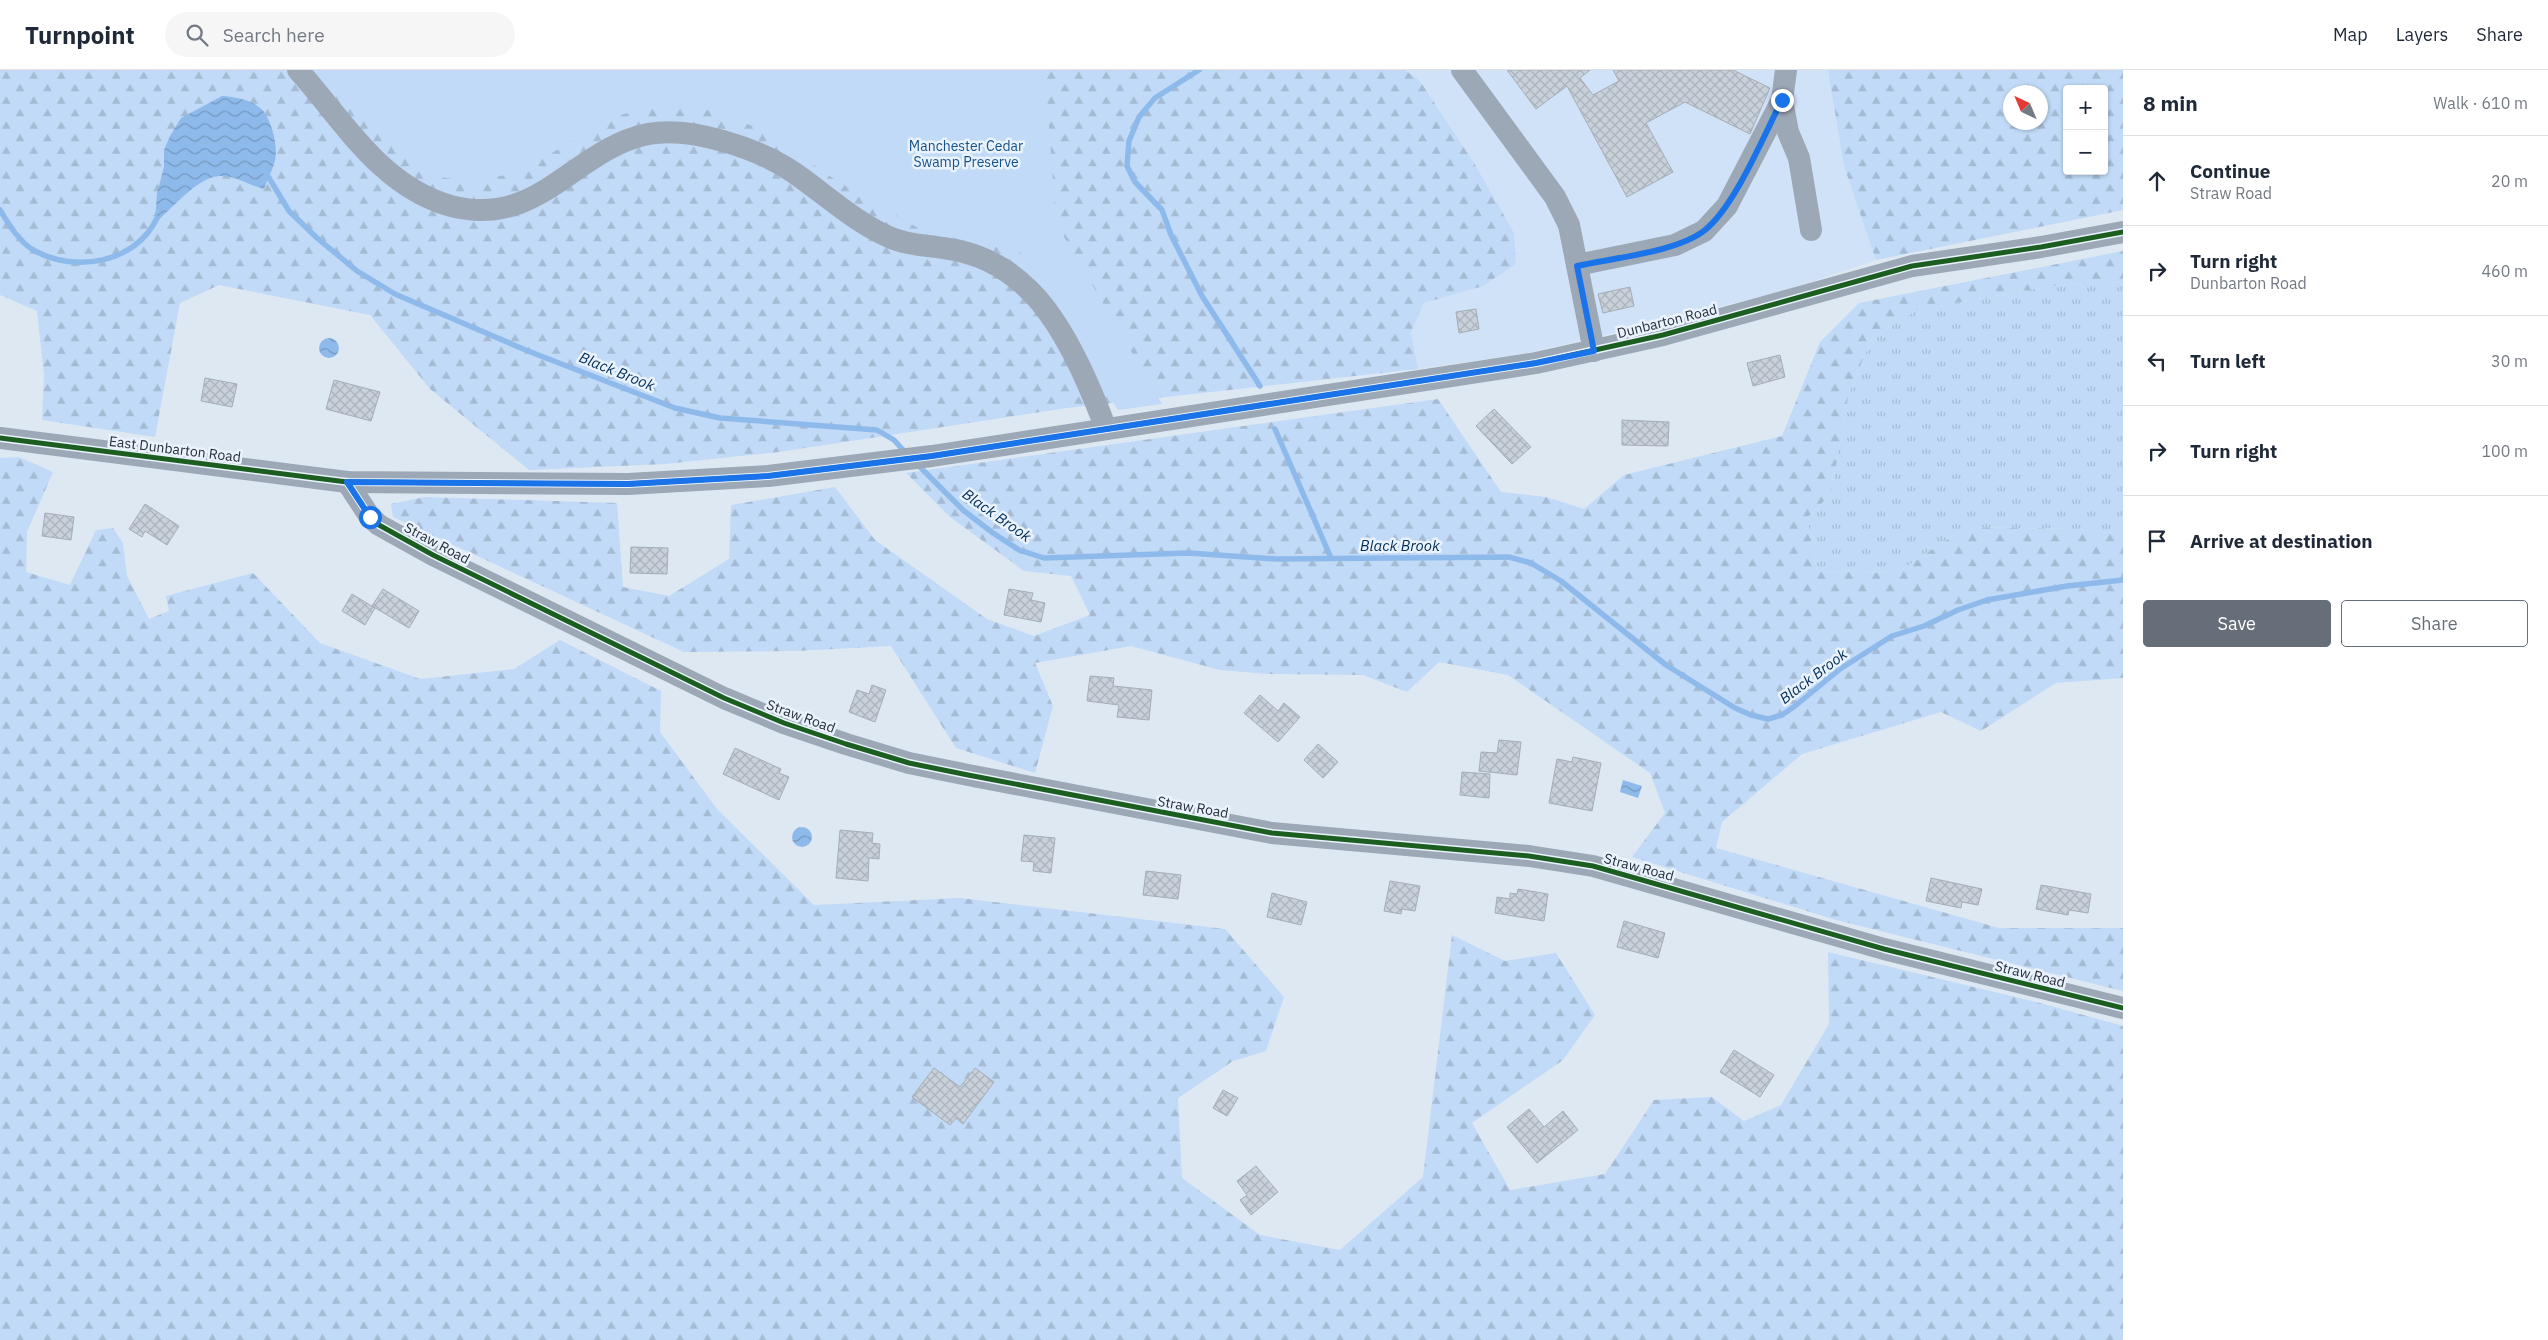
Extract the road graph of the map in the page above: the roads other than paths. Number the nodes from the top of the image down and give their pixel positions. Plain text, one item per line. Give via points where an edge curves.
1 (298, 70) edge
2 (1462, 70) edge
3 (1786, 70) edge
4 (1782, 100) junction
5 (1811, 230) dead end
6 (2123, 232) edge
7 (1577, 266) junction
8 (1594, 351) junction
9 (1106, 429) junction
10 (0, 438) edge
11 (347, 482) junction
12 (2123, 1008) edge

1 - 9 street via 356,140 392,174 430,198 470,210 509,207 528,201 624,140 651,134 676,132 704,136 766,158 891,238 966,252 1010,273 1030,290 1062,337 1089,383
2 - 7 street via 1555,197 1569,225
3 - 4 street
4 - 5 street via 1788,132 1798,158
4 - 7 street via 1727,206 1704,231 1675,245
6 - 8 street, Dunbarton Road via 1912,266
7 - 8 street
8 - 9 street, Dunbarton Road via 1536,363
9 - 11 street, Dunbarton Road via 932,456 699,482
10 - 11 street, East Dunbarton Road
11 - 12 street, Straw Road via 379,525 433,555 724,698 784,723 910,763 1264,832 1529,856 1593,866 1884,949

